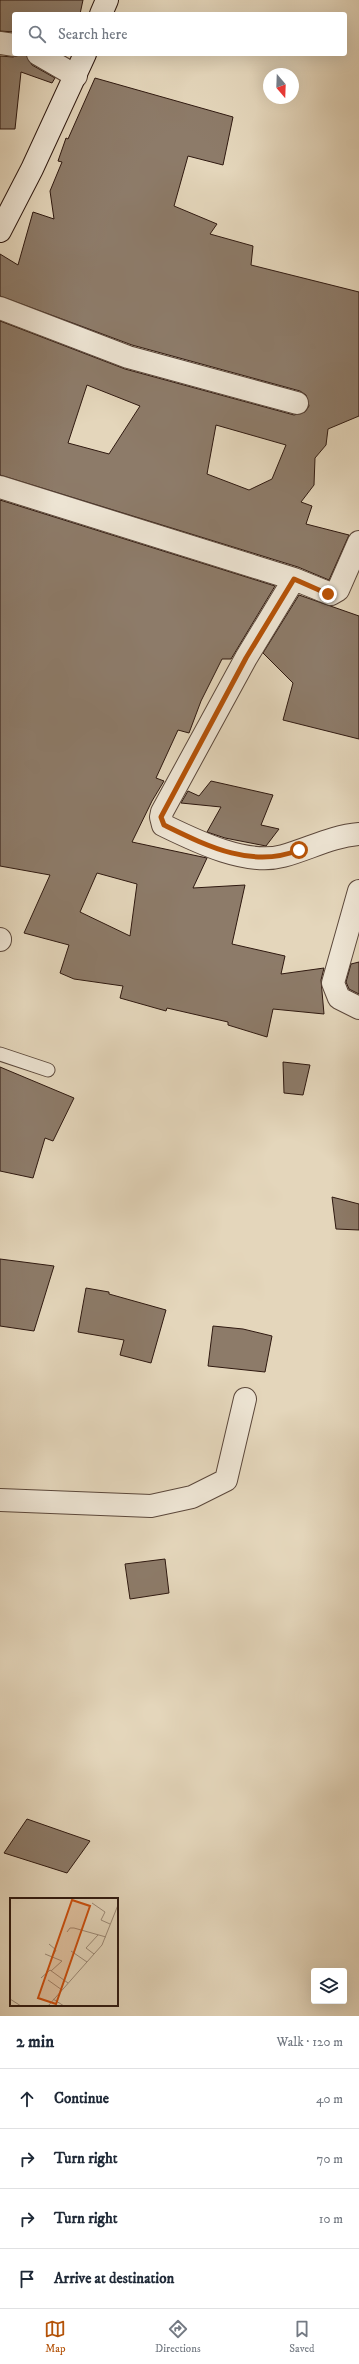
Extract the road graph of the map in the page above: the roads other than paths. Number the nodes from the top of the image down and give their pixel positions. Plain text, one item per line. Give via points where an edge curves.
1 (107, 0) edge
2 (102, 12) edge
3 (0, 43) edge
4 (12, 45) edge
5 (41, 56) edge
6 (84, 56) edge
7 (76, 76) junction
8 (0, 231) edge
9 (0, 308) edge
10 (297, 402) dead end
11 (0, 487) edge
12 (359, 542) edge
13 (294, 579) junction
14 (359, 834) edge
15 (359, 891) edge
16 (359, 1008) edge
17 (0, 1054) edge
18 (48, 1070) dead end
19 (245, 1398) dead end
20 (0, 1500) edge

1 - 2 street
3 - 4 street
5 - 7 street
6 - 7 street
7 - 8 street
9 - 10 street via 128,357
11 - 13 street
12 - 13 street via 334,594 328,594
13 - 14 street via 246,658 162,812 161,819 164,825 195,840 255,858 283,856 343,835
15 - 16 street via 333,983 339,998
17 - 18 lane
19 - 20 street via 226,1480 192,1497 151,1506

